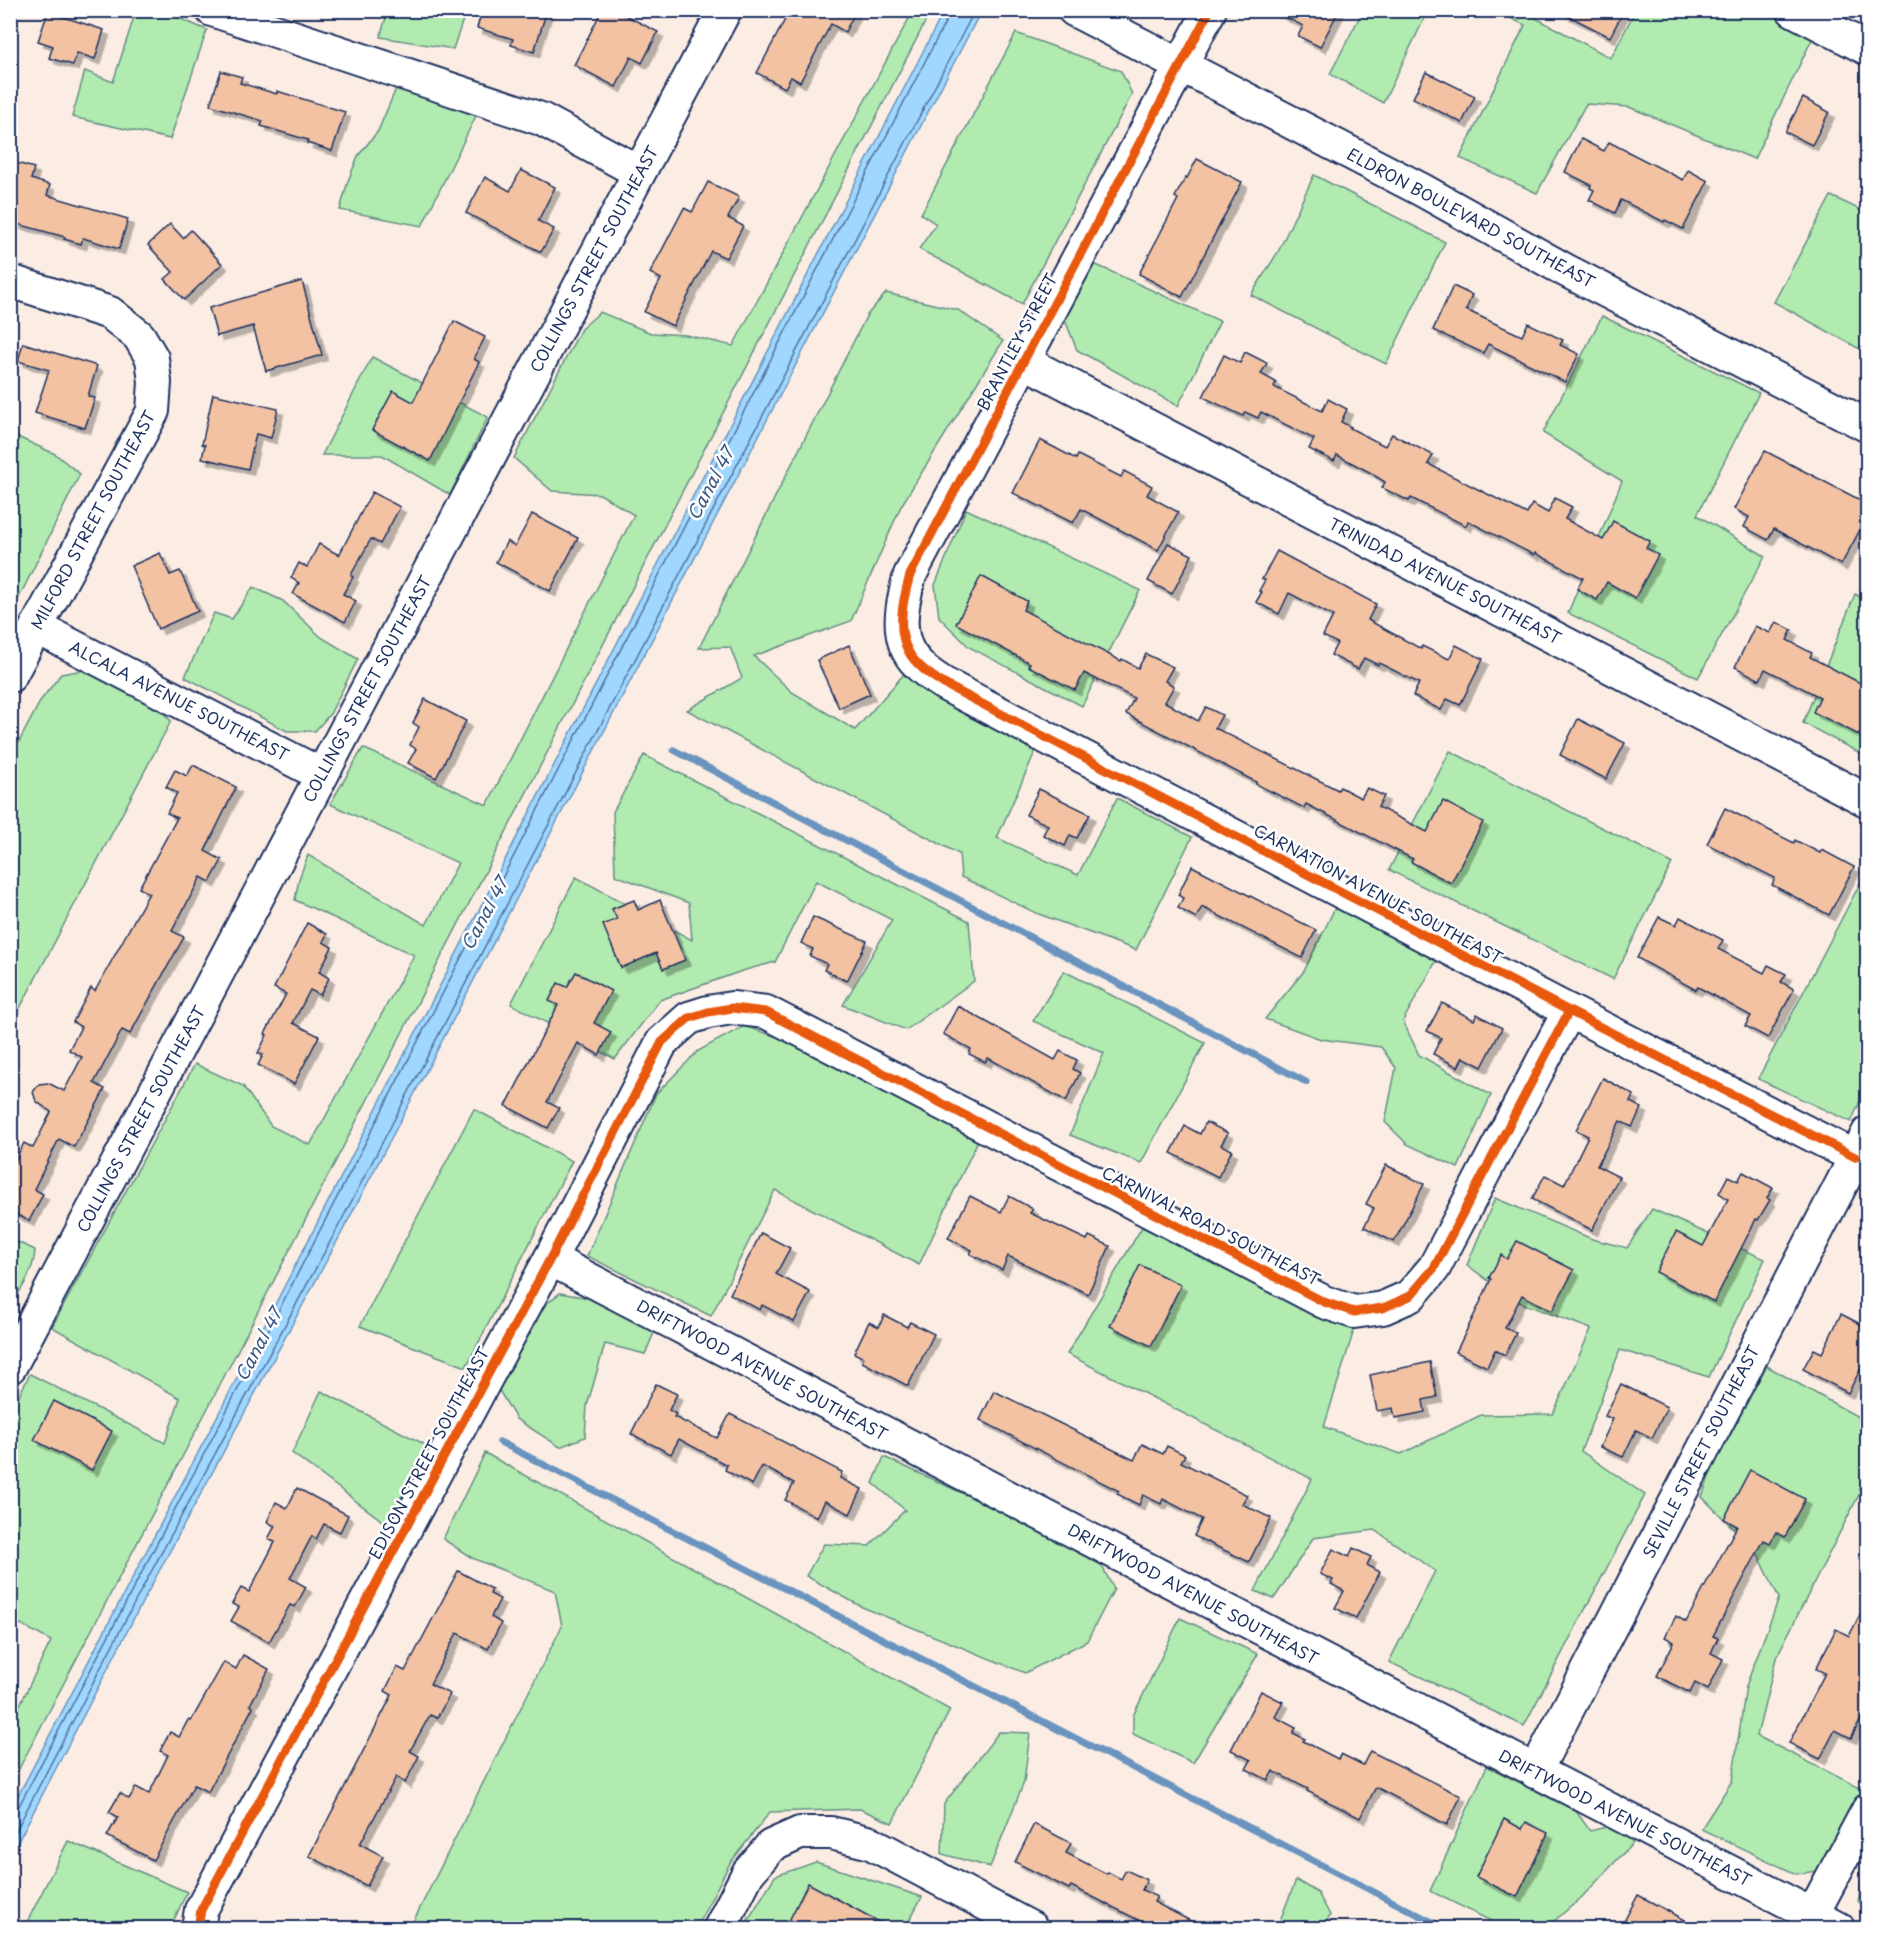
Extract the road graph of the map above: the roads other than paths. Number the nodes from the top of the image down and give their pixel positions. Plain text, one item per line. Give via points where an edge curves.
1 (212, 10) edge
2 (725, 10) edge
3 (1074, 10) edge
4 (1210, 10) edge
5 (1793, 10) edge
6 (1868, 49) edge
7 (1181, 66) junction
8 (639, 172) junction
9 (10, 281) edge
10 (1023, 361) junction
11 (1868, 426) edge
12 (36, 627) junction
13 (903, 639) joint
14 (10, 676) edge
15 (321, 775) junction
16 (1868, 801) edge
17 (1569, 1011) junction
18 (708, 1012) joint
19 (1861, 1145) edge
20 (550, 1259) junction
21 (11, 1364) edge
22 (1535, 1772) junction
23 (1868, 1809) edge
24 (1825, 1922) edge
25 (198, 1929) edge
26 (720, 1929) edge
27 (1030, 1929) edge

1 - 8 street via 541,119
2 - 8 street, COLLINGS STREET SOUTHEAST
3 - 7 street, ELDRON BOULEVARD SOUTHEAST
4 - 7 street, BRANTLEY STREET
5 - 6 street
7 - 10 street, BRANTLEY STREET
7 - 11 street, ELDRON BOULEVARD SOUTHEAST
8 - 15 street, COLLINGS STREET SOUTHEAST
9 - 12 street, MILFORD STREET SOUTHEAST via 110,313 139,336 152,358 155,382 153,411
10 - 13 street, BRANTLEY STREET via 910,575 901,606
10 - 16 street, TRINIDAD AVENUE SOUTHEAST
12 - 14 street, MILFORD STREET SOUTHEAST
12 - 15 street, ALCALA AVENUE SOUTHEAST
13 - 17 street, CARNATION AVENUE SOUTHEAST via 916,663 944,684
15 - 21 street, COLLINGS STREET SOUTHEAST
17 - 18 street, CARNIVAL ROAD SOUTHEAST via 1434,1268 1410,1296 1383,1308 1354,1312 1314,1297 766,1012 732,1008
17 - 19 street, CARNATION AVENUE SOUTHEAST
18 - 20 street, EDISON STREET SOUTHEAST via 689,1018 662,1042
19 - 22 street, SEVILLE STREET SOUTHEAST
20 - 22 street, DRIFTWOOD AVENUE SOUTHEAST
20 - 25 street, EDISON STREET SOUTHEAST via 201,1910
22 - 24 street, DRIFTWOOD AVENUE SOUTHEAST
23 - 24 street
26 - 27 street via 748,1873 771,1846 800,1833 831,1833 871,1843

